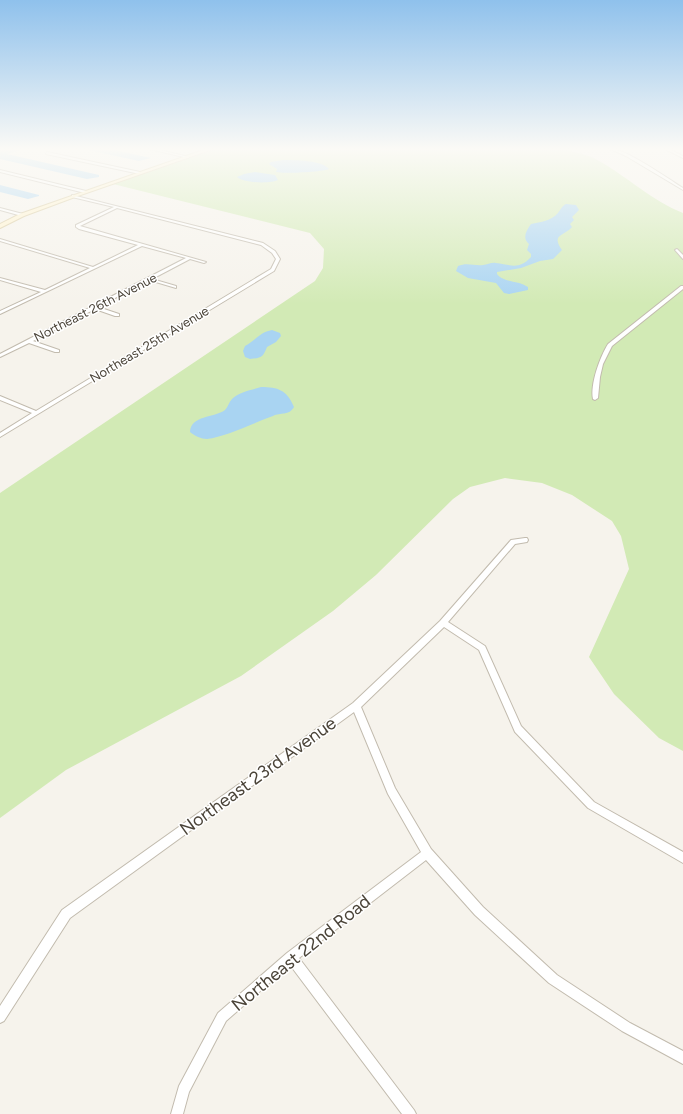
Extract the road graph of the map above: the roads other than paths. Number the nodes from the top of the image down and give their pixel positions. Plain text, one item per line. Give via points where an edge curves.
1 (62, 200) edge
2 (89, 200) edge
3 (117, 207) junction
4 (0, 209) edge
5 (22, 215) junction
6 (0, 226) edge
7 (0, 240) edge
8 (142, 245) junction
9 (677, 250) dead end
10 (189, 258) junction
11 (683, 258) edge
12 (204, 262) dead end
13 (93, 268) junction
14 (0, 279) edge
15 (149, 279) junction
16 (174, 287) dead end
17 (683, 287) edge
18 (44, 292) junction
19 (94, 308) junction
20 (0, 313) edge
21 (117, 315) dead end
22 (29, 341) junction
23 (57, 351) dead end
24 (0, 356) edge
25 (0, 398) edge
26 (595, 398) dead end
27 (36, 413) junction
28 (0, 435) edge
29 (525, 540) dead end
30 (443, 623) junction
31 (356, 706) junction
32 (427, 853) junction
33 (683, 858) edge
34 (291, 957) junction
35 (0, 1017) edge
36 (683, 1058) edge
37 (176, 1114) edge
38 (410, 1114) edge

1 - 5 street
2 - 3 street
3 - 8 street via 77,226
3 - 27 street, Northeast 25th Avenue via 262,244 278,259 273,270
4 - 5 street
5 - 6 street
7 - 13 street
8 - 10 street
8 - 13 street
9 - 11 street
10 - 12 street
10 - 15 street, Northeast 26th Avenue
13 - 18 street
14 - 18 street
15 - 16 street
15 - 19 street, Northeast 26th Avenue
17 - 26 street via 610,345 603,355
18 - 20 street
19 - 21 street
19 - 22 street, Northeast 26th Avenue
22 - 23 street
22 - 24 street, Northeast 26th Avenue
25 - 27 street
27 - 28 street, Northeast 25th Avenue
29 - 30 street, Northeast 23rd Avenue via 513,542
30 - 31 street, Northeast 23rd Avenue
30 - 33 street via 482,648 518,729 591,805
31 - 32 street via 391,791
31 - 35 street, Northeast 23rd Avenue via 66,914
32 - 34 street, Northeast 22nd Road
32 - 36 street via 479,911 553,979 626,1027
34 - 37 street, Northeast 22nd Road via 222,1017 183,1090
34 - 38 street

